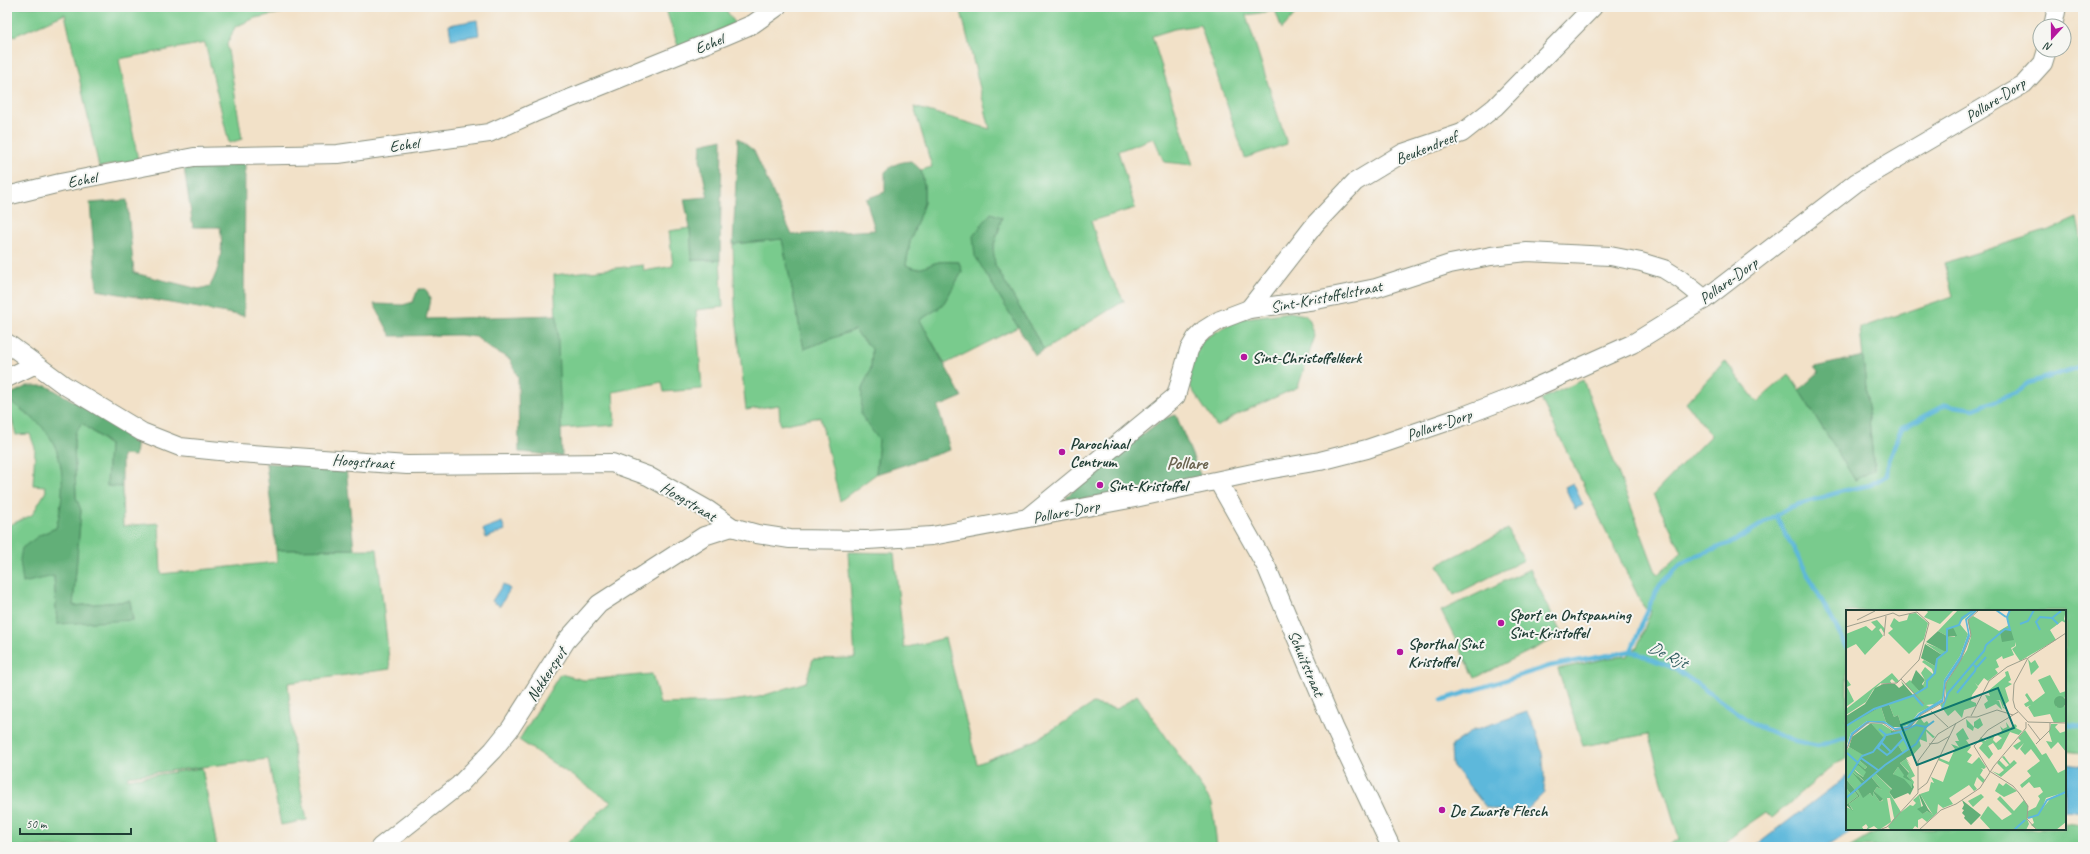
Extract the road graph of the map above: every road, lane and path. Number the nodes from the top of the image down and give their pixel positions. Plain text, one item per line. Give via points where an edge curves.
1 (777, 7) edge
2 (1594, 7) edge
3 (2057, 7) edge
4 (2055, 18) edge
5 (2045, 58) edge
6 (7, 196) edge
7 (1704, 299) junction
8 (1249, 310) junction
9 (7, 344) edge
10 (34, 365) junction
11 (7, 378) edge
12 (1218, 481) junction
13 (1026, 519) junction
14 (732, 527) junction
15 (380, 847) edge
16 (1391, 847) edge

1 - 6 street, Echel via 753,24 726,36 489,133 338,154 194,157
2 - 8 street, Beukendreef via 1495,107 1462,133 1403,153 1355,182 1316,223
3 - 4 street
5 - 7 street, Pollare-Dorp via 2024,84 1857,182
7 - 8 street, Sint-Kristoffelstraat via 1680,278 1664,269 1641,262 1610,256 1527,252 1450,264 1376,288
7 - 12 street, Pollare-Dorp via 1632,344 1476,412 1367,449
8 - 13 street, Sint-Kristoffelstraat via 1220,320 1204,330 1189,350 1176,396
9 - 10 street, Hoogstraat
10 - 11 street
10 - 14 street, Hoogstraat via 142,432 180,446 239,453 407,465 612,463 648,476 708,510
12 - 13 street, Pollare-Dorp
12 - 16 street, Schuitstraat via 1267,568 1334,727
13 - 14 street, Pollare-Dorp via 932,536 867,540 790,539
14 - 15 street, Nekkersput via 704,536 599,604 566,642 510,729 486,758 459,785

